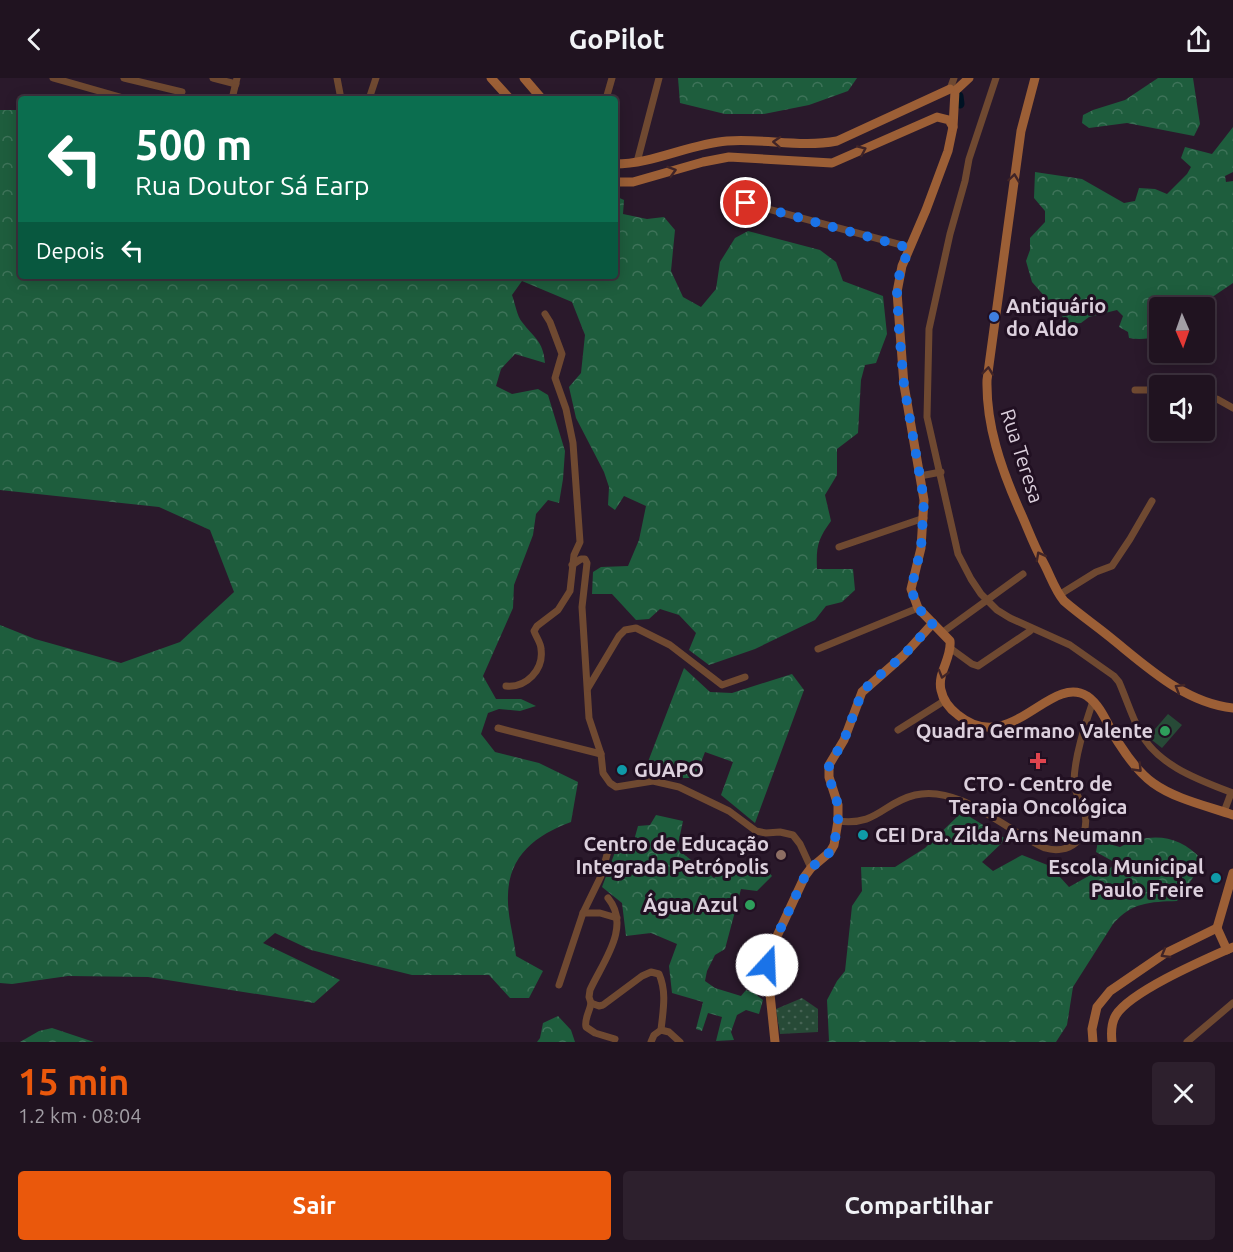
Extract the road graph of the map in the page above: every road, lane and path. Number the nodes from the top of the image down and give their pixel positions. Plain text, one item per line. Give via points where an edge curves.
1 (53, 78) edge
2 (124, 78) edge
3 (213, 78) edge
4 (337, 78) edge
5 (376, 78) edge
6 (524, 78) edge
7 (612, 78) edge
8 (659, 78) edge
9 (954, 78) edge
10 (969, 78) edge
11 (996, 78) edge
12 (1035, 78) edge
13 (494, 79) edge
14 (236, 81) edge
15 (952, 90) junction
16 (182, 92) dead end
17 (116, 96) edge
18 (233, 96) edge
19 (340, 96) edge
20 (370, 96) edge
21 (508, 96) edge
22 (539, 96) edge
23 (607, 96) edge
24 (954, 110) junction
25 (937, 117) junction
26 (953, 127) junction
27 (716, 143) junction
28 (720, 159) junction
29 (637, 162) junction
30 (618, 164) edge
31 (618, 182) edge
32 (746, 203) dead end
33 (909, 248) junction
34 (545, 314) dead end
35 (1135, 390) dead end
36 (1149, 390) edge
37 (1215, 399) edge
38 (1233, 408) edge
39 (941, 472) junction
40 (920, 476) junction
41 (1152, 501) dead end
42 (924, 518) junction
43 (839, 547) dead end
44 (572, 565) junction
45 (1023, 574) dead end
46 (1059, 595) junction
47 (987, 600) junction
48 (918, 608) junction
49 (933, 623) junction
50 (946, 630) junction
51 (1030, 631) dead end
52 (950, 648) junction
53 (818, 649) dead end
54 (745, 677) dead end
55 (506, 686) dead end
56 (588, 688) junction
57 (944, 700) junction
58 (1093, 701) junction
59 (1233, 708) edge
60 (498, 728) dead end
61 (898, 730) dead end
62 (601, 754) junction
63 (1232, 793) edge
64 (1228, 813) edge
65 (838, 821) junction
66 (610, 844) dead end
67 (811, 868) junction
68 (1233, 873) edge
69 (608, 898) dead end
70 (583, 913) junction
71 (617, 918) junction
72 (1217, 928) junction
73 (1230, 949) edge
74 (559, 985) dead end
75 (591, 1003) junction
76 (1233, 1003) edge
77 (661, 1030) junction
78 (615, 1040) dead end
79 (651, 1042) edge
80 (680, 1042) edge
81 (775, 1042) edge
82 (1093, 1042) edge
83 (1112, 1042) edge
84 (1187, 1042) edge

1 - 17 street
2 - 16 street
3 - 14 street
4 - 19 street
5 - 20 street
6 - 22 main road
7 - 23 street
8 - 29 street
9 - 15 street
10 - 15 main road
11 - 39 street via 969,159 929,329 927,417
46 -> 12 main road, Rua Teresa via 1006,481 986,404 1018,154
13 - 21 main road
14 - 18 street
15 - 24 main road
15 -> 27 main road via 837,141
24 - 25 main road
24 - 26 main road
25 - 26 main road via 949,120
28 -> 25 main road via 832,163
26 - 33 main road via 948,151
27 - 28 street
27 - 29 main road
31 -> 28 main road via 633,182
29 - 30 main road
32 - 33 street
33 - 40 main road via 897,292 904,385
34 - 44 street via 561,350 555,378 573,443 580,542
35 - 36 street
37 - 38 street
39 - 40 street
39 - 47 street via 958,554 970,579
40 - 42 main road
41 - 46 street via 1112,566
42 - 43 street
42 - 48 main road via 911,589
44 - 55 street via 570,591 563,603 535,628 541,657 533,676 521,685
44 - 56 street via 581,559 587,563 582,607
45 - 47 street
59 -> 46 main road, Rua Teresa via 1207,703 1181,690
47 - 50 street
47 - 63 street via 1010,618 1070,645 1106,669 1119,682 1139,730 1154,751 1179,769
48 - 49 main road
48 - 53 street
49 - 50 main road
49 - 65 main road via 862,692 844,740 829,765
50 - 52 main road
51 - 52 street via 978,666
52 -> 57 main road via 940,679
54 - 56 street via 722,685 670,645 636,627 619,636
56 - 62 street via 589,718
57 - 58 main road via 962,718 981,728 1005,724 1064,692 1085,694
57 - 61 street
58 -> 64 main road via 1133,764 1151,782
58 - 65 street via 1074,783 1086,826 1077,843 1068,849 1045,848 976,809 940,794 913,795 866,820
60 - 62 street
62 - 67 street via 603,773 616,787 653,781 679,788 729,811 756,831 793,835
63 - 64 street
65 - 67 main road via 830,852
66 - 70 street via 601,876
67 - 81 main road via 767,965
68 - 72 main road
69 - 71 street
70 - 71 street
70 - 74 street
71 - 75 street via 614,942 590,990
72 - 73 main road
72 -> 82 main road via 1164,954 1110,990 1097,1007
73 - 83 main road via 1165,980 1123,1007 1113,1023
75 - 77 street via 603,1005 642,976 659,974 664,995
75 - 78 street via 586,1028
76 - 84 street
77 - 79 street
77 - 80 street

